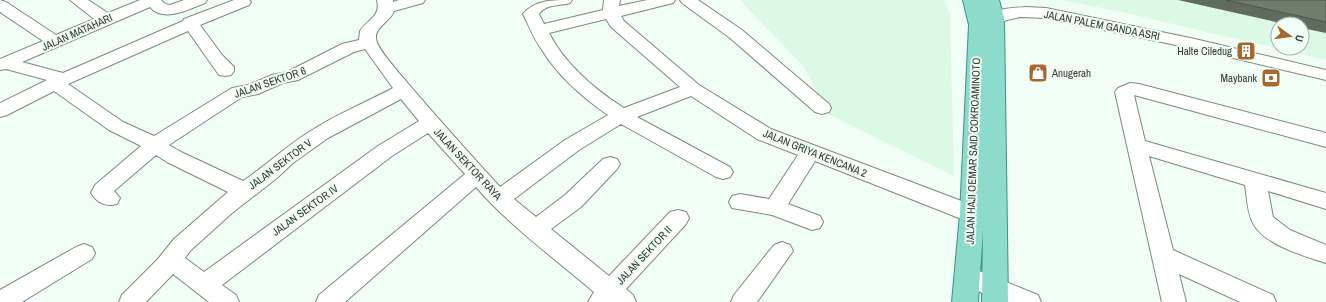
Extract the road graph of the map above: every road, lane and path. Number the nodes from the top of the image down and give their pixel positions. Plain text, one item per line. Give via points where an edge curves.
1 (78, 0) edge
2 (153, 0) edge
3 (199, 0) edge
4 (417, 0) edge
5 (564, 0) edge
6 (667, 0) edge
7 (688, 0) edge
8 (972, 0) edge
9 (1046, 0) edge
10 (243, 2) dead end
11 (386, 4) edge
12 (0, 5) edge
13 (611, 6) edge
14 (992, 9) edge
15 (105, 19) junction
16 (190, 22) junction
17 (540, 30) junction
18 (1195, 38) junction
19 (54, 41) junction
20 (369, 43) junction
21 (1326, 63) edge
22 (3, 64) edge
23 (225, 71) dead end
24 (1326, 75) edge
25 (59, 81) junction
26 (693, 89) junction
27 (404, 90) junction
28 (822, 108) dead end
29 (0, 111) edge
30 (620, 116) junction
31 (430, 123) junction
32 (1326, 140) edge
33 (155, 145) junction
34 (1137, 145) junction
35 (810, 152) junction
36 (610, 164) dead end
37 (723, 172) dead end
38 (477, 175) junction
39 (1255, 180) junction
40 (244, 191) junction
41 (109, 198) dead end
42 (499, 199) junction
43 (1326, 201) edge
44 (740, 202) dead end
45 (775, 208) junction
46 (972, 214) junction
47 (678, 218) dead end
48 (812, 222) dead end
49 (535, 230) junction
50 (782, 251) dead end
51 (84, 253) dead end
52 (1326, 254) edge
53 (1164, 256) junction
54 (171, 260) junction
55 (967, 276) junction
56 (205, 284) junction
57 (995, 295) edge
58 (611, 298) edge
59 (2, 302) edge
60 (131, 302) edge
61 (226, 302) edge
62 (328, 302) edge
63 (743, 302) edge
64 (965, 302) edge
65 (1029, 302) edge
66 (1174, 302) edge
67 (1264, 302) edge

1 - 15 street
2 - 3 street via 160,8 171,10
2 - 15 street, JALAN MATAHARI
4 - 11 street
5 - 17 street via 540,4 534,8 531,14
6 - 13 street
7 - 28 street via 736,34
8 - 46 main road, JALAN HAJI OEMAR SAID COKROAMINOTO via 978,25
9 - 18 street, JALAN PALEM GANDA ASRI
10 - 16 street
11 - 20 street via 385,14 368,31
12 - 19 street
13 - 17 street
13 - 26 street, JALAN GRIYA KENCANA 2 via 617,24
14 - 18 street, JALAN PALEM GANDA ASRI via 1046,13
14 - 57 main road, JALAN HAJI OEMAR SAID COKROAMINOTO
15 - 19 street, JALAN MATAHARI
16 - 23 street via 216,59 225,67
16 - 25 street
17 - 30 street via 545,42 559,60 586,89
18 - 21 street, JALAN PALEM GANDA ASRI
18 - 24 street, JALAN PALEM GANDA ASRI
19 - 22 street, JALAN MATAHARI
20 - 27 street, JALAN SEKTOR RAYA
20 - 33 street, JALAN SEKTOR 6 via 348,48 292,76 232,95
22 - 25 street
25 - 29 street
25 - 33 street via 116,126
26 - 30 street
26 - 35 street, JALAN GRIYA KENCANA 2 via 764,134
27 - 31 street, JALAN SEKTOR RAYA
27 - 40 street, JALAN SEKTOR V via 321,133
30 - 37 street
30 - 42 street via 572,146
31 - 38 street, JALAN SEKTOR RAYA
31 - 56 street, JALAN SEKTOR IV via 384,151
32 - 34 street via 1130,89 1124,92
33 - 40 street via 174,158
33 - 41 street, JALAN SEKTOR 6 via 102,190
34 - 39 street
34 - 53 street
35 - 45 street
35 - 46 street, JALAN GRIYA KENCANA 2
36 - 49 street via 573,201
38 - 42 street, JALAN SEKTOR RAYA
38 - 62 street
39 - 43 street
39 - 52 street via 1264,224 1281,235
40 - 54 street, JALAN SEKTOR V via 182,245
42 - 49 street, JALAN SEKTOR RAYA
44 - 45 street
45 - 48 street
46 - 55 main road, JALAN HAJI OEMAR SAID COKROAMINOTO
47 - 58 street, JALAN SEKTOR II
49 - 58 street, JALAN SEKTOR RAYA
50 - 63 street
51 - 59 street
53 - 66 street
53 - 67 street
54 - 56 street
54 - 60 street, JALAN SEKTOR V
55 - 57 street
55 - 64 main road, JALAN HAJI OEMAR SAID COKROAMINOTO
56 - 61 street
57 - 65 street

